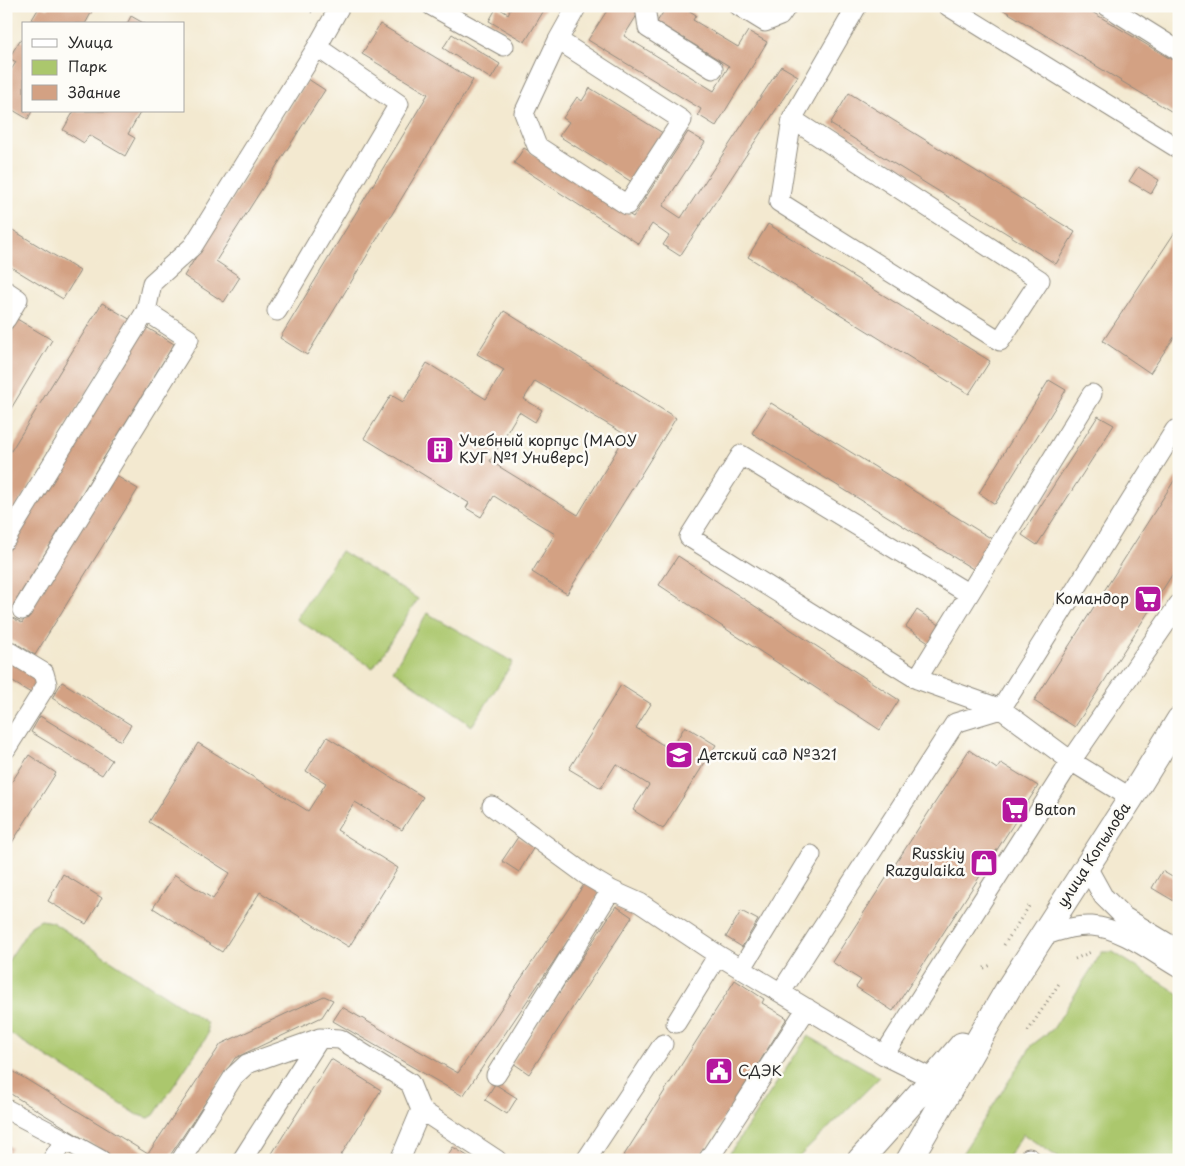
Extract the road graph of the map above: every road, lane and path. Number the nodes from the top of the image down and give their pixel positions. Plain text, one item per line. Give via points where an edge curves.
1 (340, 6) edge
2 (432, 6) edge
3 (577, 6) edge
4 (645, 6) edge
5 (739, 6) edge
6 (787, 6) edge
7 (858, 6) edge
8 (948, 6) edge
9 (1106, 6) edge
10 (558, 40) junction
11 (504, 46) dead end
12 (317, 47) junction
13 (1179, 51) edge
14 (713, 70) dead end
15 (792, 119) junction
16 (1179, 149) edge
17 (6, 291) edge
18 (146, 311) junction
19 (277, 311) dead end
20 (6, 319) edge
21 (1092, 394) dead end
22 (1179, 432) edge
23 (6, 538) edge
24 (969, 594) junction
25 (1179, 604) edge
26 (22, 610) dead end
27 (6, 650) edge
28 (917, 679) junction
29 (1001, 709) junction
30 (1179, 720) edge
31 (9, 740) edge
32 (1072, 761) junction
33 (1131, 798) junction
34 (492, 806) dead end
35 (812, 856) dead end
36 (1087, 867) junction
37 (611, 890) junction
38 (1031, 903) dead end
39 (1043, 936) junction
40 (1004, 945) dead end
41 (1179, 950) edge
42 (1090, 952) dead end
43 (718, 955) junction
44 (1075, 959) dead end
45 (991, 965) dead end
46 (742, 968) junction
47 (984, 968) dead end
48 (1179, 968) edge
49 (1060, 982) dead end
50 (1008, 989) junction
51 (781, 992) junction
52 (807, 1008) junction
53 (676, 1023) dead end
54 (1028, 1031) dead end
55 (320, 1038) junction
56 (663, 1044) dead end
57 (884, 1054) junction
58 (496, 1075) dead end
59 (934, 1079) junction
60 (6, 1109) edge
61 (421, 1110) junction
62 (65, 1140) junction
63 (911, 1159) edge
64 (52, 1160) edge
65 (101, 1160) edge
66 (181, 1160) edge
67 (242, 1160) edge
68 (400, 1160) edge
69 (496, 1160) edge
70 (586, 1160) edge
71 (708, 1160) edge
72 (860, 1160) edge

1 - 12 street
2 - 11 street
3 - 10 street
4 - 14 street via 648,28
5 - 6 street via 765,22 780,16
7 - 15 street
8 - 16 street
9 - 13 street
10 - 10 street via 682,120 628,204 537,146 524,113
12 - 18 street via 193,246 152,284
12 - 19 street via 399,104
15 - 15 street via 779,202 1000,341 1040,280
17 - 20 street via 18,299
18 - 23 street
18 - 26 street via 189,339
21 - 24 street
22 - 29 street via 1175,430
24 - 28 street
24 - 28 street via 740,455 689,537
25 - 32 street
27 - 31 street via 44,674 46,684
28 - 29 street
29 - 32 street
29 - 51 street via 955,723
30 - 33 main road, улица Копылова
32 - 33 street
32 - 57 street
33 - 36 main road, улица Копылова
34 - 37 street
35 - 46 street
36 - 39 main road, улица Копылова
36 - 41 street via 1104,896 1123,916
37 - 43 street via 640,903
37 - 58 street
38 - 40 path
39 - 48 street via 1069,928 1092,926 1115,930
39 - 50 main road, улица Копылова
42 - 44 path
43 - 46 street
43 - 53 street
45 - 47 path
46 - 51 street
49 - 54 path
50 - 59 main road, улица Копылова
50 - 63 main road, улица Копылова
51 - 52 street
52 - 57 street
52 - 71 street
55 - 61 street via 340,1039 410,1083
55 - 66 street via 247,1064 234,1076
55 - 67 street
56 - 70 street
57 - 59 street
59 - 72 main road, улица Копылова
60 - 62 street
61 - 68 street
61 - 69 street
62 - 64 street
62 - 65 street

